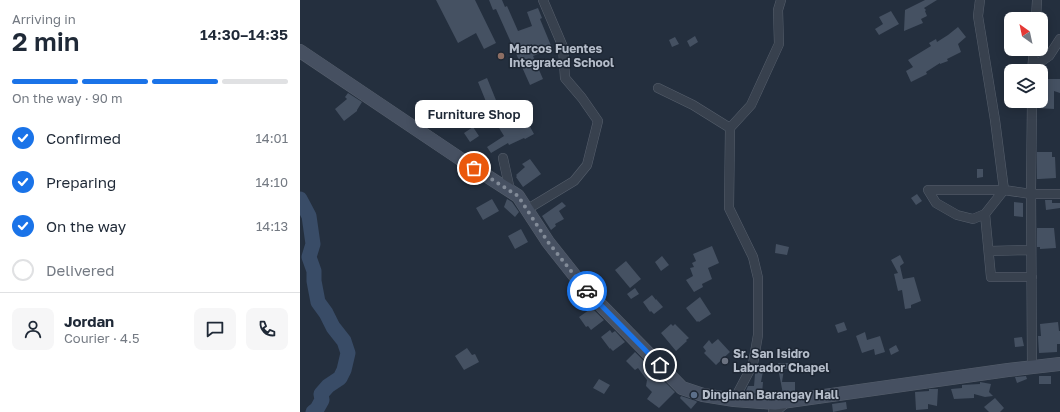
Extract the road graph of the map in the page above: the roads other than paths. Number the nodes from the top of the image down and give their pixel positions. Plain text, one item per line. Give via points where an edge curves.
1 (543, 0) edge
2 (781, 0) edge
3 (980, 0) edge
4 (1037, 0) edge
5 (1036, 12) edge
6 (1060, 39) edge
7 (300, 51) edge
8 (1039, 64) edge
9 (658, 88) dead end
10 (1032, 108) edge
11 (730, 128) junction
12 (503, 158) dead end
13 (510, 190) junction
14 (1004, 190) junction
15 (1031, 194) junction
16 (1060, 194) edge
17 (526, 210) junction
18 (985, 214) junction
19 (1031, 250) junction
20 (989, 251) junction
21 (1032, 277) junction
22 (1060, 364) edge
23 (1032, 366) junction
24 (734, 400) junction
25 (785, 402) junction
26 (774, 412) edge

1 - 17 street via 563,47 565,78 598,121 587,165 574,180
2 - 11 street via 778,10 779,44 750,105
3 - 14 street via 978,16
4 - 5 street
6 - 8 street via 1049,56
7 - 13 main road
9 - 11 street via 693,105
10 - 15 street
11 - 24 street via 729,208 753,257 758,278 758,335 753,364
12 - 13 street
13 - 17 main road via 518,196
14 - 15 street
14 - 18 street
14 - 18 street via 928,190 936,203 958,215 974,219
15 - 16 street
15 - 19 street
17 - 24 main road via 586,290 682,388 703,395
18 - 20 street
19 - 20 street
19 - 21 street
20 - 21 street via 991,277
21 - 23 street
22 - 23 main road
23 - 25 main road
24 - 25 main road
25 - 26 street

